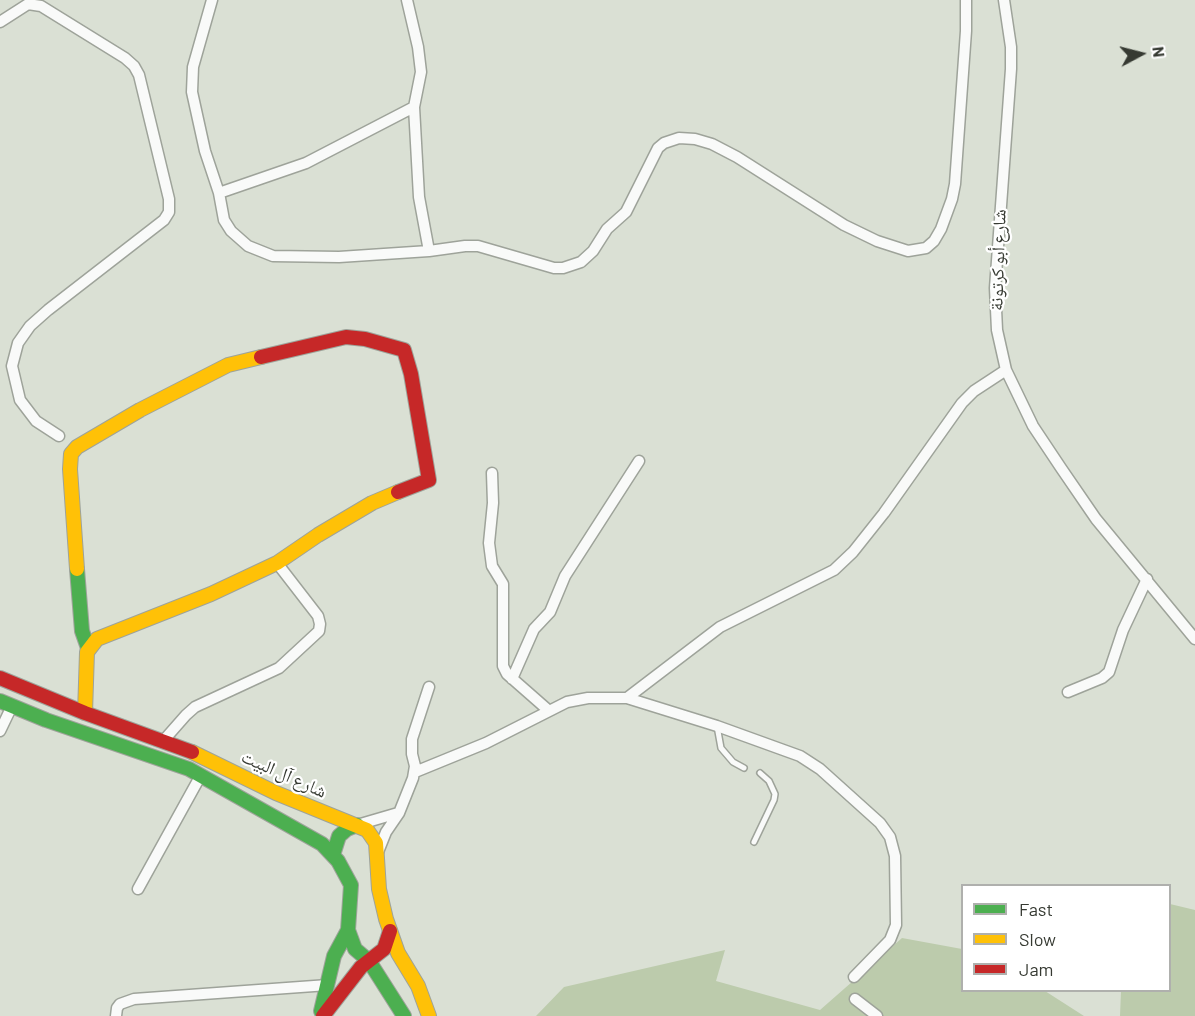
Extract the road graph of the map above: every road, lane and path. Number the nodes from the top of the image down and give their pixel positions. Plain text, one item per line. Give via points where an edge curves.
1 (41, 0) edge
2 (212, 0) edge
3 (407, 0) edge
4 (966, 0) edge
5 (1004, 0) edge
6 (28, 4) junction
7 (0, 22) edge
8 (414, 107) junction
9 (219, 193) junction
10 (429, 250) junction
11 (1006, 370) junction
12 (58, 436) dead end
13 (639, 461) dead end
14 (492, 473) dead end
15 (277, 563) junction
16 (1147, 579) junction
17 (1195, 639) edge
18 (88, 648) junction
19 (0, 678) edge
20 (512, 679) junction
21 (429, 687) dead end
22 (1068, 692) dead end
23 (627, 698) junction
24 (6, 704) edge
25 (548, 710) junction
26 (85, 713) junction
27 (717, 726) junction
28 (0, 731) edge
29 (164, 740) junction
30 (744, 768) dead end
31 (415, 772) junction
32 (760, 773) dead end
33 (201, 775) junction
34 (399, 813) junction
35 (357, 825) junction
36 (754, 842) dead end
37 (378, 853) junction
38 (333, 855) junction
39 (138, 889) dead end
40 (348, 930) junction
41 (390, 931) junction
42 (369, 961) junction
43 (854, 977) dead end
44 (328, 986) junction
45 (855, 999) dead end
46 (116, 1016) edge
47 (321, 1016) edge
48 (404, 1016) edge
49 (429, 1016) edge
50 (878, 1016) edge

1 - 6 street
2 - 9 street via 193,67 192,92
3 - 8 street via 420,72
4 - 10 street via 955,184 941,229 926,248 908,251 877,241 844,225 737,157 712,144 679,138 658,148 626,212 580,262 554,268 478,246
5 - 11 street, شارع أبو كرتونة via 1011,69 995,299
6 - 7 street
6 - 12 street via 45,8 134,66 169,207 164,220 48,310 18,343 12,366 20,400 36,421
8 - 9 street via 306,163
8 - 10 street via 419,197
9 - 10 street via 224,220 231,231 248,246 273,256 339,257
11 - 16 street, شارع أبو كرتونة via 1033,426 1060,468 1096,519
11 - 23 street via 962,403 884,513 841,564 712,632
13 - 20 street via 565,576 550,612 534,629
14 - 20 street via 490,552 492,566 503,584 503,666
15 - 18 street via 211,594 102,636
15 - 18 street via 372,503 429,479 404,350 346,337 228,365 77,447 71,454 70,469 82,631
15 - 29 street via 318,616 320,631 279,668 195,707
16 - 17 street, شارع أبو كرتونة
16 - 22 street via 1109,672
18 - 26 street
19 - 26 street, شارع آل البيت
20 - 25 street
21 - 31 street via 412,739
23 - 25 street via 575,699
23 - 27 street
24 - 28 street
24 - 33 street, شارع آل البيت
25 - 31 street via 486,743
26 - 29 street, شارع آل البيت
27 - 30 lane via 721,748
27 - 43 street via 811,762 862,805 890,837 896,871 895,933
29 - 35 street, شارع آل البيت via 276,793
31 - 34 street
32 - 36 lane via 776,794
33 - 38 street, شارع آل البيت via 303,832
33 - 39 street
34 - 35 street
34 - 37 street
35 - 37 street, شارع آل البيت via 372,835
35 - 38 street via 339,836
37 - 41 street, شارع آل البيت via 381,904
38 - 40 street, شارع آل البيت via 351,885
40 - 42 street via 355,950
40 - 44 street via 338,946
41 - 42 street via 384,950
41 - 49 street, شارع آل البيت
42 - 47 street
42 - 48 street
44 - 46 street via 134,999 120,1004
44 - 47 street
45 - 50 street

